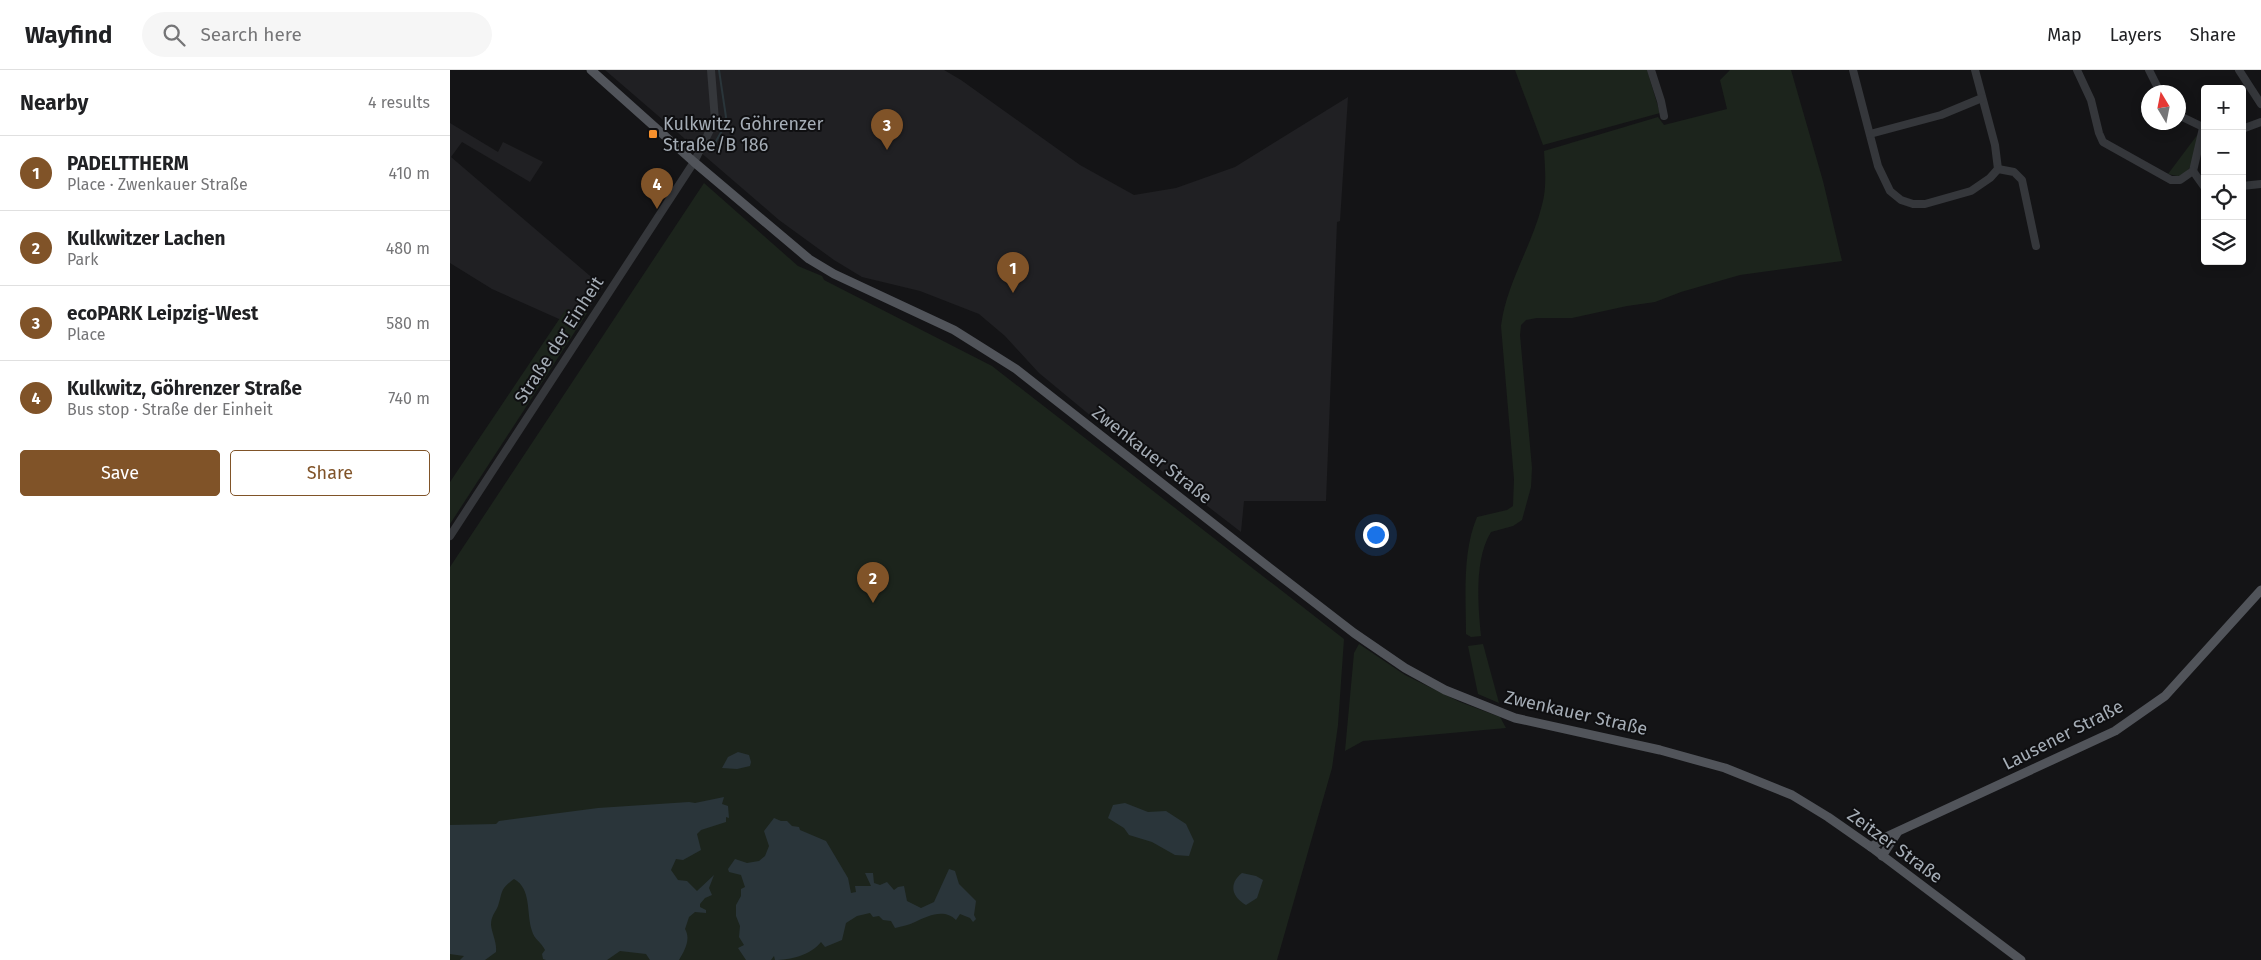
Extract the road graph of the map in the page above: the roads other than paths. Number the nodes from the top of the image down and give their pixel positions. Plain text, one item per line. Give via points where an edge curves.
1 (590, 70) edge
2 (711, 70) edge
3 (1651, 70) edge
4 (1853, 70) edge
5 (1975, 70) edge
6 (2077, 70) edge
7 (2150, 70) edge
8 (2239, 70) edge
9 (2157, 85) edge
10 (1982, 98) junction
11 (2261, 104) edge
12 (1664, 116) dead end
13 (2186, 119) edge
14 (2261, 122) edge
15 (2201, 126) edge
16 (2246, 128) edge
17 (2203, 130) edge
18 (1870, 134) junction
19 (694, 162) junction
20 (1998, 169) junction
21 (2193, 171) junction
22 (2201, 182) edge
23 (2261, 184) edge
24 (2246, 186) edge
25 (2036, 246) dead end
26 (450, 536) edge
27 (2261, 590) edge
28 (1740, 774) joint
29 (1897, 833) junction
30 (1871, 848) junction
31 (1882, 856) junction
32 (2021, 960) edge

1 - 19 main road, Zwenkauer Straße
2 - 19 street, Straße der Einheit via 715,120
3 - 12 street
4 - 18 street
5 - 10 street
6 - 21 street via 2091,100 2103,142 2171,180 2180,180
7 - 9 street
8 - 11 street
10 - 18 street via 1941,115
10 - 20 street
13 - 15 street
14 - 16 street
17 - 21 street
18 - 20 street via 1878,166 1890,192 1913,204 1971,191
19 - 26 street, Straße der Einheit
19 - 28 main road, Zwenkauer Straße via 809,259 973,340 1026,375 1339,621 1384,655 1425,680 1515,718 1623,740
20 - 25 street via 2014,172 2022,180
21 - 22 street
23 - 24 street
27 - 29 main road, Lausener Straße via 2165,696 2115,731
28 - 30 main road, Zeitzer Straße via 1792,795
29 - 30 main road, Lausener Straße
29 - 31 main road
30 - 31 main road, Zeitzer Straße
31 - 32 main road, Zeitzer Straße

